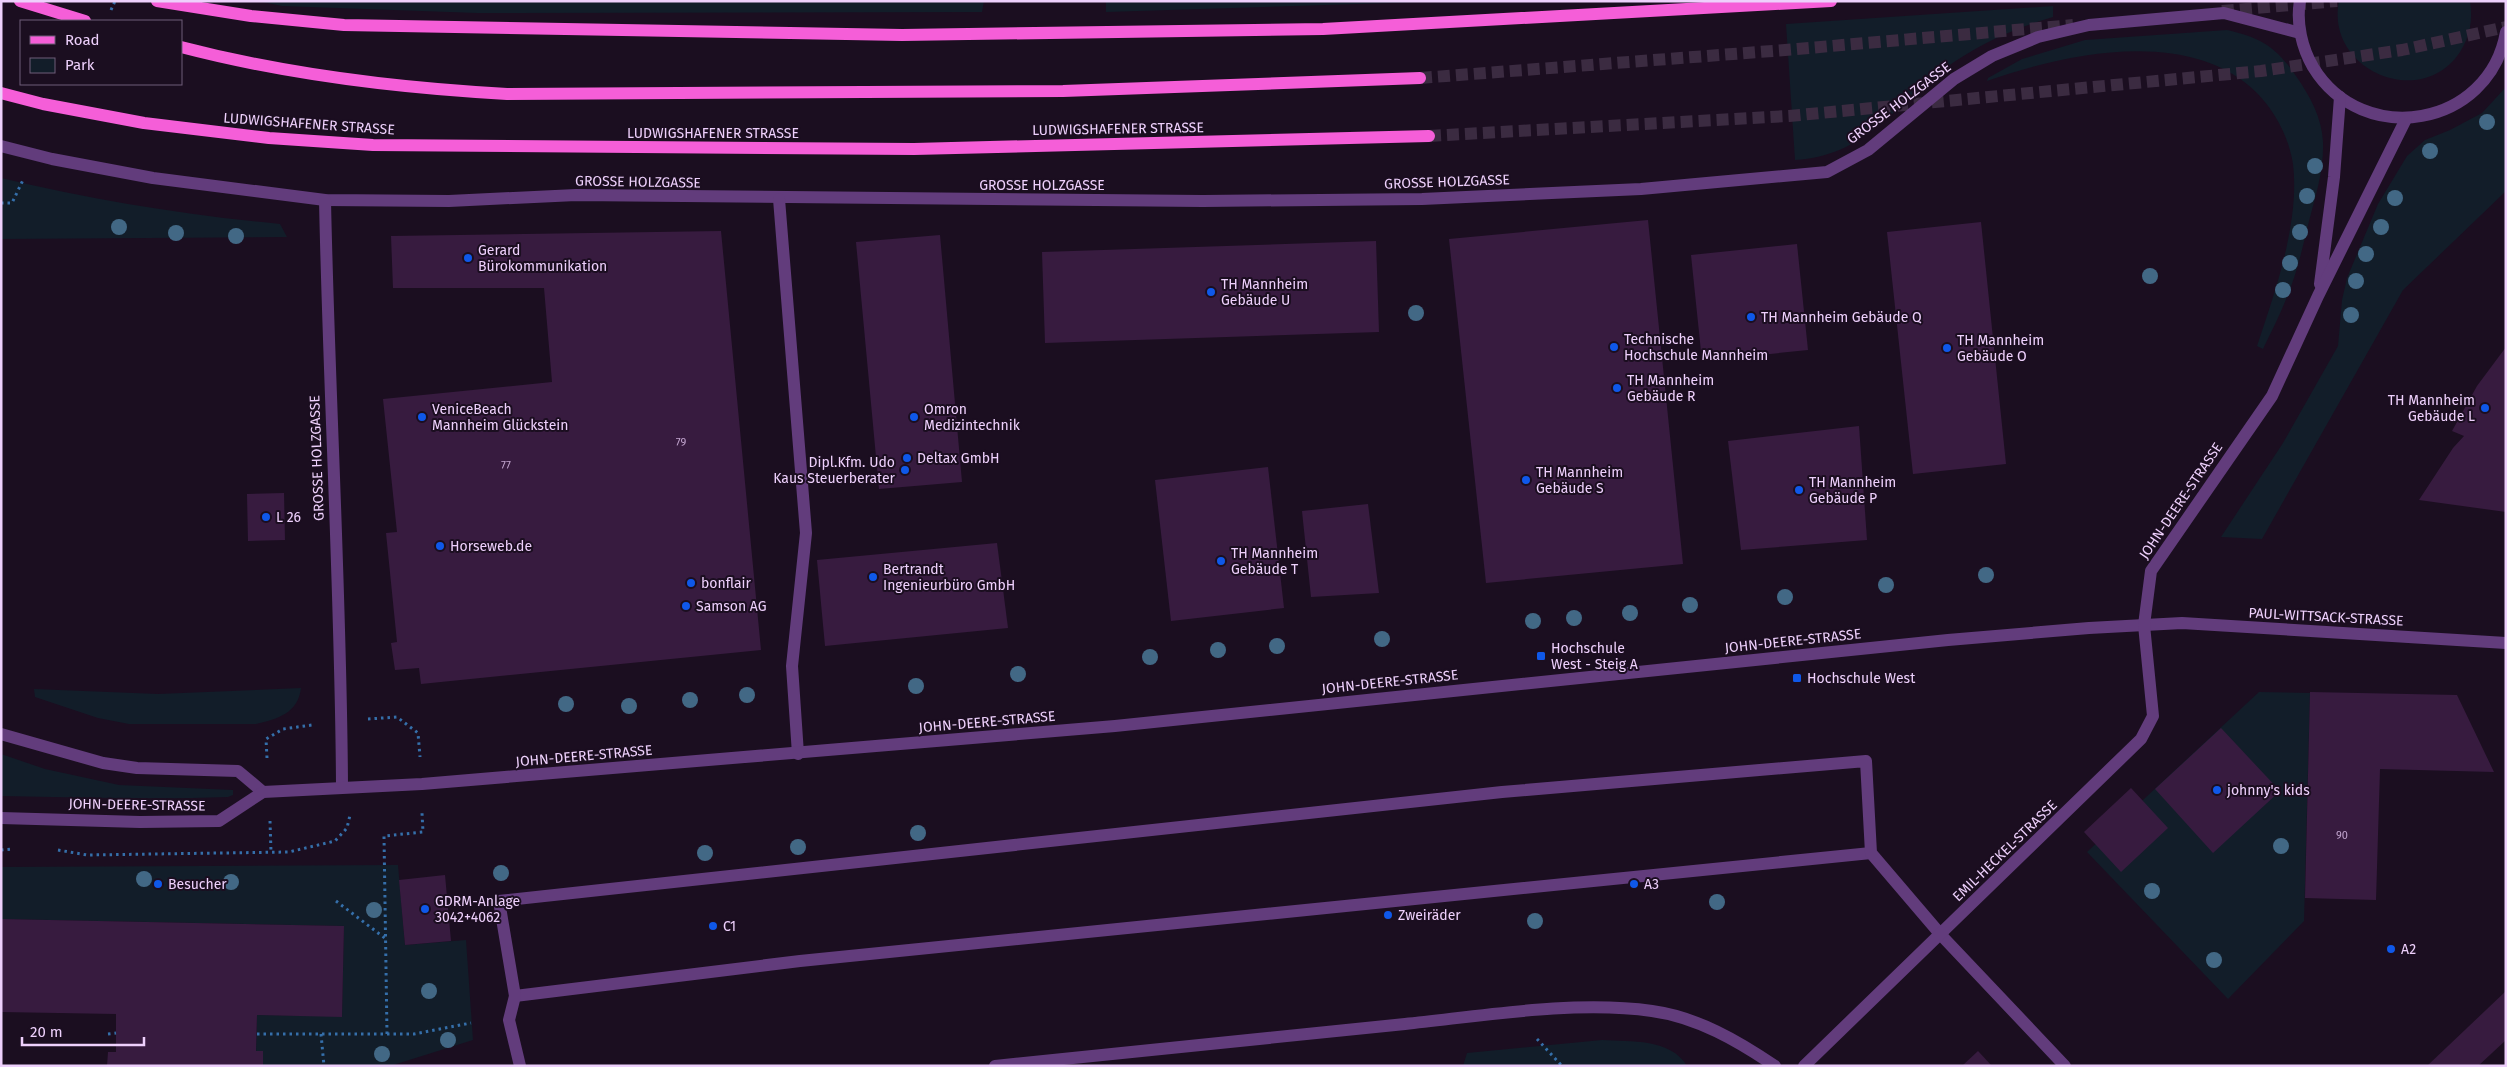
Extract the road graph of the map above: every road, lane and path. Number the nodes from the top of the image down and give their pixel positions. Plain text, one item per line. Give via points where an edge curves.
1 (20, 1) edge
2 (157, 1) edge
3 (1831, 1) edge
4 (2300, 1) edge
5 (82, 20) edge
6 (2300, 32) junction
7 (2506, 32) edge
8 (182, 47) edge
9 (1420, 78) tunnel mouth
10 (1, 93) edge
11 (2340, 98) junction
12 (2406, 119) junction
13 (1429, 136) tunnel mouth
14 (1, 146) edge
15 (779, 199) junction
16 (326, 200) junction
17 (1, 203) edge
18 (12, 203) dead end
19 (2318, 296) junction
20 (2144, 625) junction
21 (2506, 643) edge
22 (1, 734) edge
23 (798, 754) junction
24 (422, 784) junction
25 (342, 787) junction
26 (263, 792) junction
27 (1, 818) edge
28 (1871, 853) junction
29 (336, 901) dead end
30 (1941, 935) junction
31 (387, 939) junction
32 (515, 996) junction
33 (471, 1023) dead end
34 (116, 1033) dead end
35 (108, 1034) dead end
36 (257, 1034) dead end
37 (321, 1034) junction
38 (387, 1034) junction
39 (324, 1066) edge
40 (520, 1066) edge
41 (995, 1066) edge
42 (1775, 1066) edge
43 (1804, 1066) edge
44 (2065, 1066) edge

1 - 5 main road
2 - 3 main road via 251,16 344,25 902,35 1323,30
4 - 6 street
6 - 11 street via 2307,57 2316,72
6 - 15 street, GROSSE HOLZGASSE via 2224,14 2089,25 2038,37 1992,56 1954,79 1868,150 1827,172 1641,189 1422,199
7 - 12 street via 2503,47 2488,75 2466,98 2438,113
8 - 9 main road via 244,63 330,77 424,89 507,94 1063,91
10 - 13 main road, LUDWIGSHAFENER STRASSE via 144,123 373,146 914,149
11 - 12 street via 2375,115
11 - 19 street, JOHN-DEERE-STRASSE via 2332,194
12 - 19 street, JOHN-DEERE-STRASSE
14 - 16 street via 153,178
15 - 16 street, GROSSE HOLZGASSE via 576,196 449,201
15 - 23 street via 806,533 792,666
16 - 25 street, GROSSE HOLZGASSE
17 - 18 path
19 - 20 street, JOHN-DEERE-STRASSE via 2272,396 2151,571
20 - 21 street, PAUL-WITTSACK-STRASSE via 2182,623
20 - 23 street, JOHN-DEERE-STRASSE via 1948,640 1114,726
20 - 30 street, EMIL-HECKEL-STRASSE via 2153,716 2141,739
22 - 26 street via 103,763 137,768 238,771
23 - 24 street, JOHN-DEERE-STRASSE
24 - 25 street, JOHN-DEERE-STRASSE
24 - 31 path via 423,832 384,836
25 - 26 street, JOHN-DEERE-STRASSE
26 - 27 street, JOHN-DEERE-STRASSE via 219,821
28 - 30 street
28 - 32 street via 800,961
28 - 32 street via 1866,761 1502,792 499,902
29 - 31 path
30 - 43 street, EMIL-HECKEL-STRASSE
30 - 44 street
31 - 38 path
32 - 40 street via 509,1020
33 - 38 path via 414,1034
34 - 35 path
36 - 37 path
37 - 38 path
37 - 39 path
41 - 42 street via 1606,1006 1654,1011 1696,1022 1730,1038

